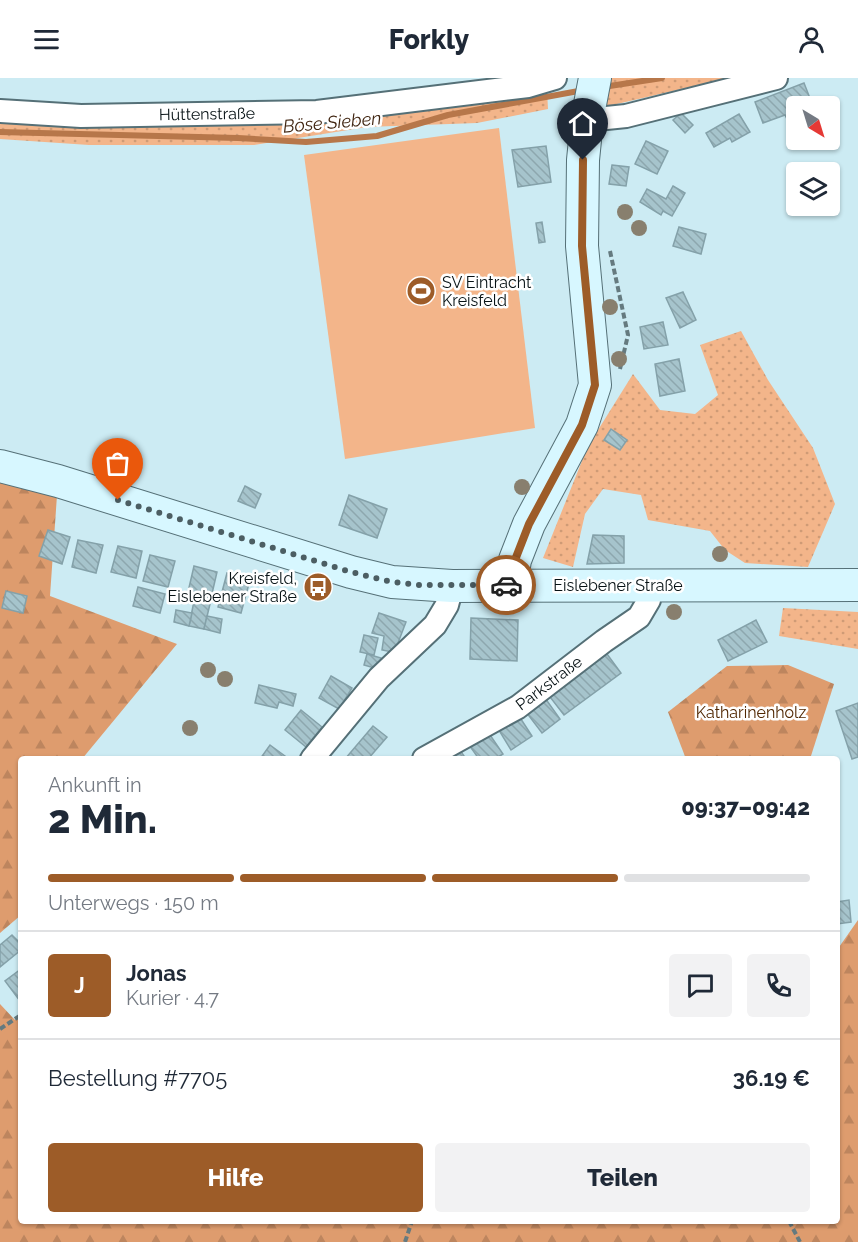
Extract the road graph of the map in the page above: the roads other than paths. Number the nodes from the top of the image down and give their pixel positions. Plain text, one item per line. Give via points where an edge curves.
1 (555, 78) edge
2 (776, 78) edge
3 (592, 95) edge
4 (0, 111) edge
5 (0, 466) edge
6 (511, 585) junction
7 (650, 585) junction
8 (858, 585) edge
9 (452, 586) junction
10 (314, 756) edge
11 (429, 756) edge

1 - 4 street, Hüttenstraße via 528,86 317,112 81,116
2 - 3 street via 626,116
3 - 6 main road via 583,160 582,246 595,385 582,425 529,524 515,560
5 - 9 main road, Eislebener Straße via 351,572 392,582
6 - 7 main road, Eislebener Straße
6 - 9 main road, Eislebener Straße
7 - 8 main road, Eislebener Straße
7 - 11 street, Parkstraße via 649,600 639,617 518,707
9 - 10 street via 435,626 379,678

